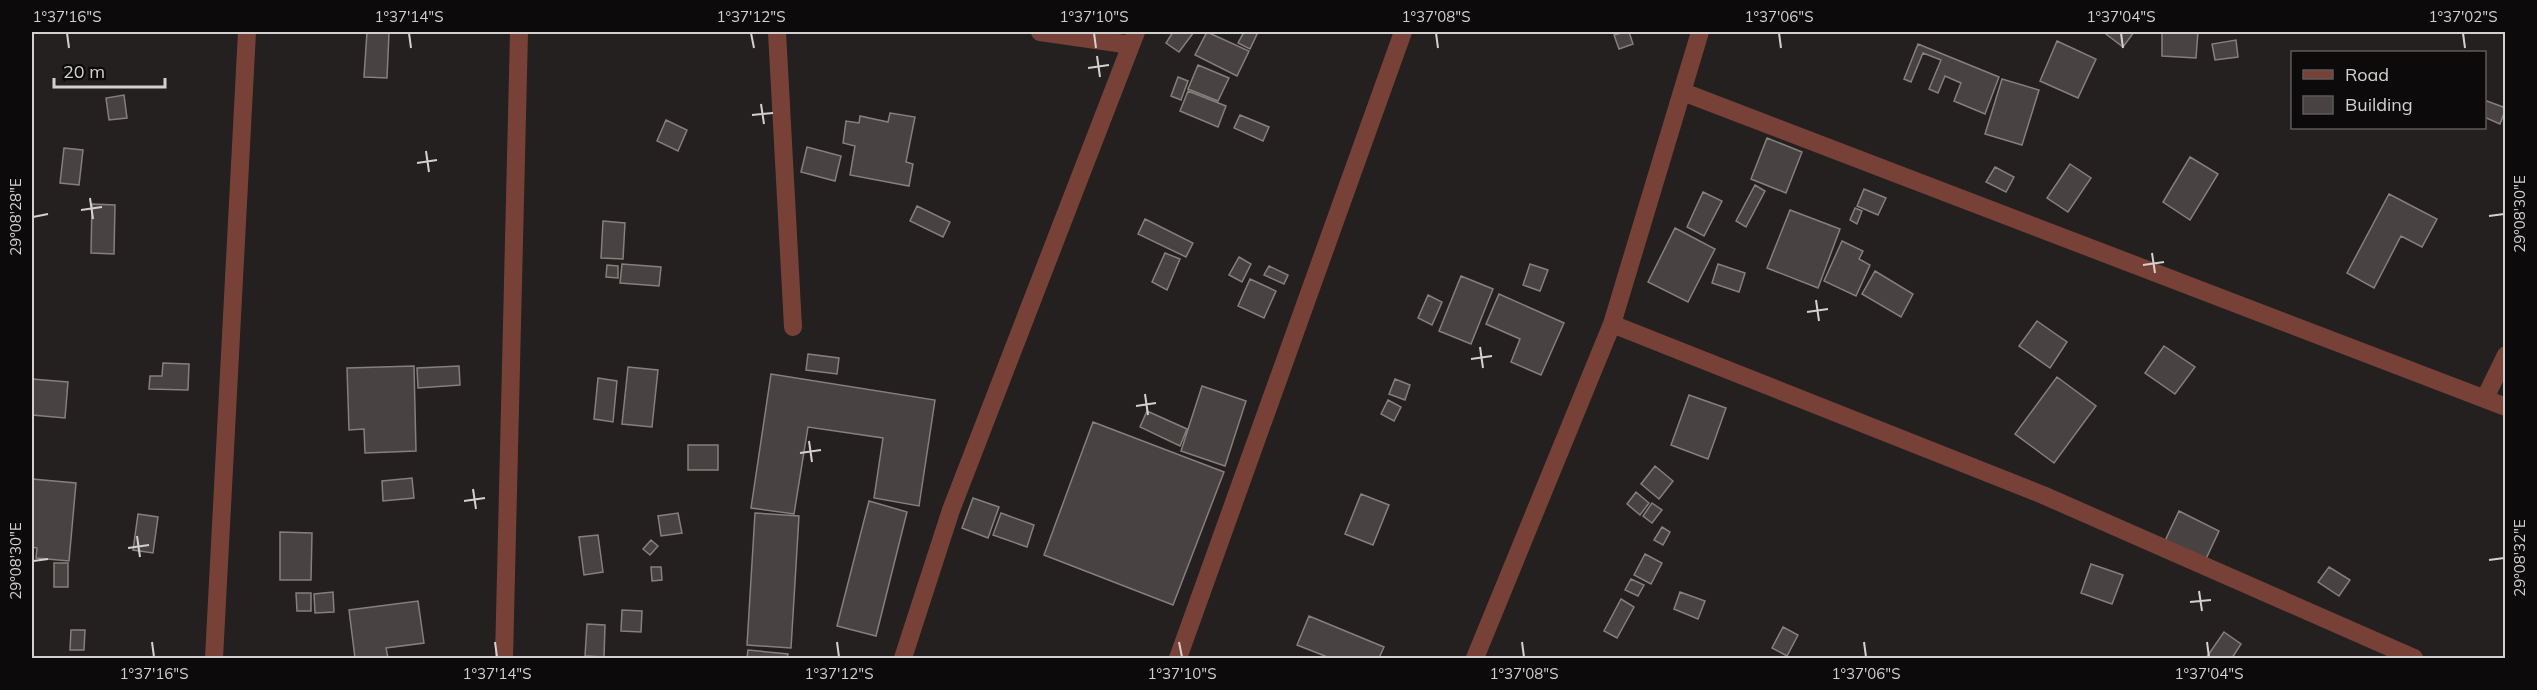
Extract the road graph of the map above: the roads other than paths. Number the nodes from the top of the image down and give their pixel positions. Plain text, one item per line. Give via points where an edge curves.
1 (247, 32) edge
2 (519, 32) edge
3 (777, 32) edge
4 (1040, 32) edge
5 (1403, 32) edge
6 (1700, 32) edge
7 (1134, 38) edge
8 (1683, 92) junction
9 (1612, 324) junction
10 (793, 327) dead end
11 (2505, 355) edge
12 (2485, 398) junction
13 (2505, 407) edge
14 (214, 658) edge
15 (504, 658) edge
16 (903, 658) edge
17 (1178, 658) edge
18 (1475, 658) edge
19 (2414, 658) edge

1 - 14 street
2 - 15 street
3 - 10 street
4 - 7 street
5 - 17 street
6 - 8 street
7 - 16 street via 951,510
8 - 9 street
8 - 12 street
9 - 18 street
9 - 19 street via 2043,495
11 - 12 street
12 - 13 street

